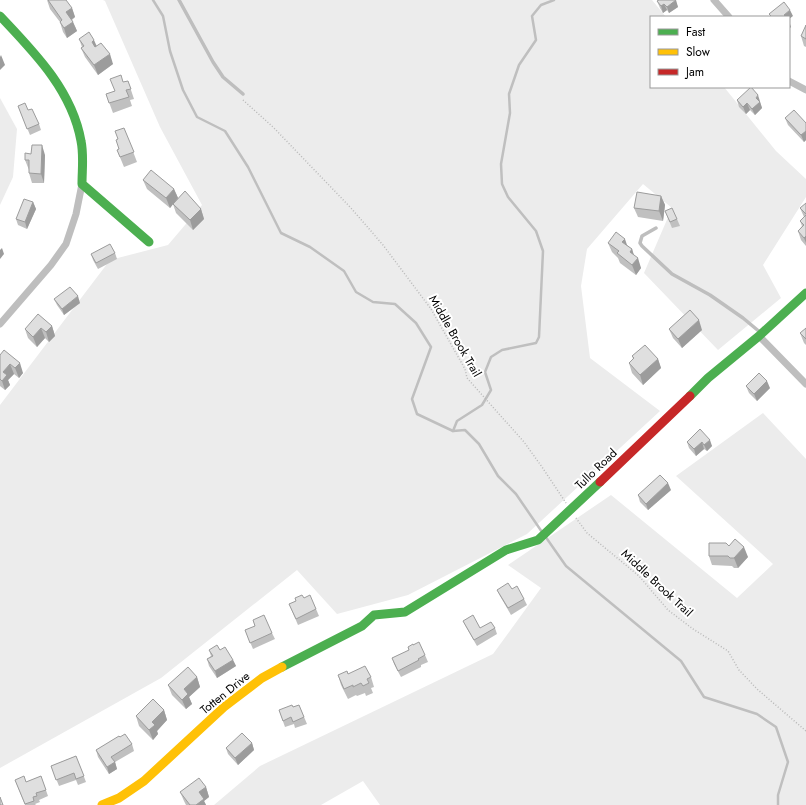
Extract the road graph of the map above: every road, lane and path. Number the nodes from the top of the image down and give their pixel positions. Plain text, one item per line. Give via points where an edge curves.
1 (179, 0) edge
2 (714, 0) edge
3 (0, 16) edge
4 (728, 16) edge
5 (790, 82) edge
6 (806, 90) edge
7 (243, 94) dead end
8 (238, 96) dead end
9 (82, 184) junction
10 (656, 228) dead end
11 (148, 242) dead end
12 (806, 293) edge
13 (0, 324) edge
14 (760, 335) junction
15 (806, 384) edge
16 (570, 511) junction
17 (374, 615) joint
18 (806, 731) edge
19 (102, 805) edge

1 - 7 lane via 223,77
2 - 4 street
3 - 9 street via 38,56 60,85 72,109 81,140
5 - 6 street
8 - 16 path, Middle Brook Trail via 274,128 383,245 431,309 467,378 524,442
9 - 11 street
9 - 13 street via 66,244 52,265
10 - 14 lane via 642,236 642,246 672,274 710,295 743,318
12 - 14 street, Tullo Road
14 - 15 street
14 - 16 street, Tullo Road via 708,378
16 - 17 street, Tullo Road via 538,540 506,550 405,612
16 - 18 path, Middle Brook Trail via 587,533 639,576 668,610 728,650 739,670 757,689
17 - 19 street, Totten Drive via 362,626 262,678 224,707 144,781 126,794

